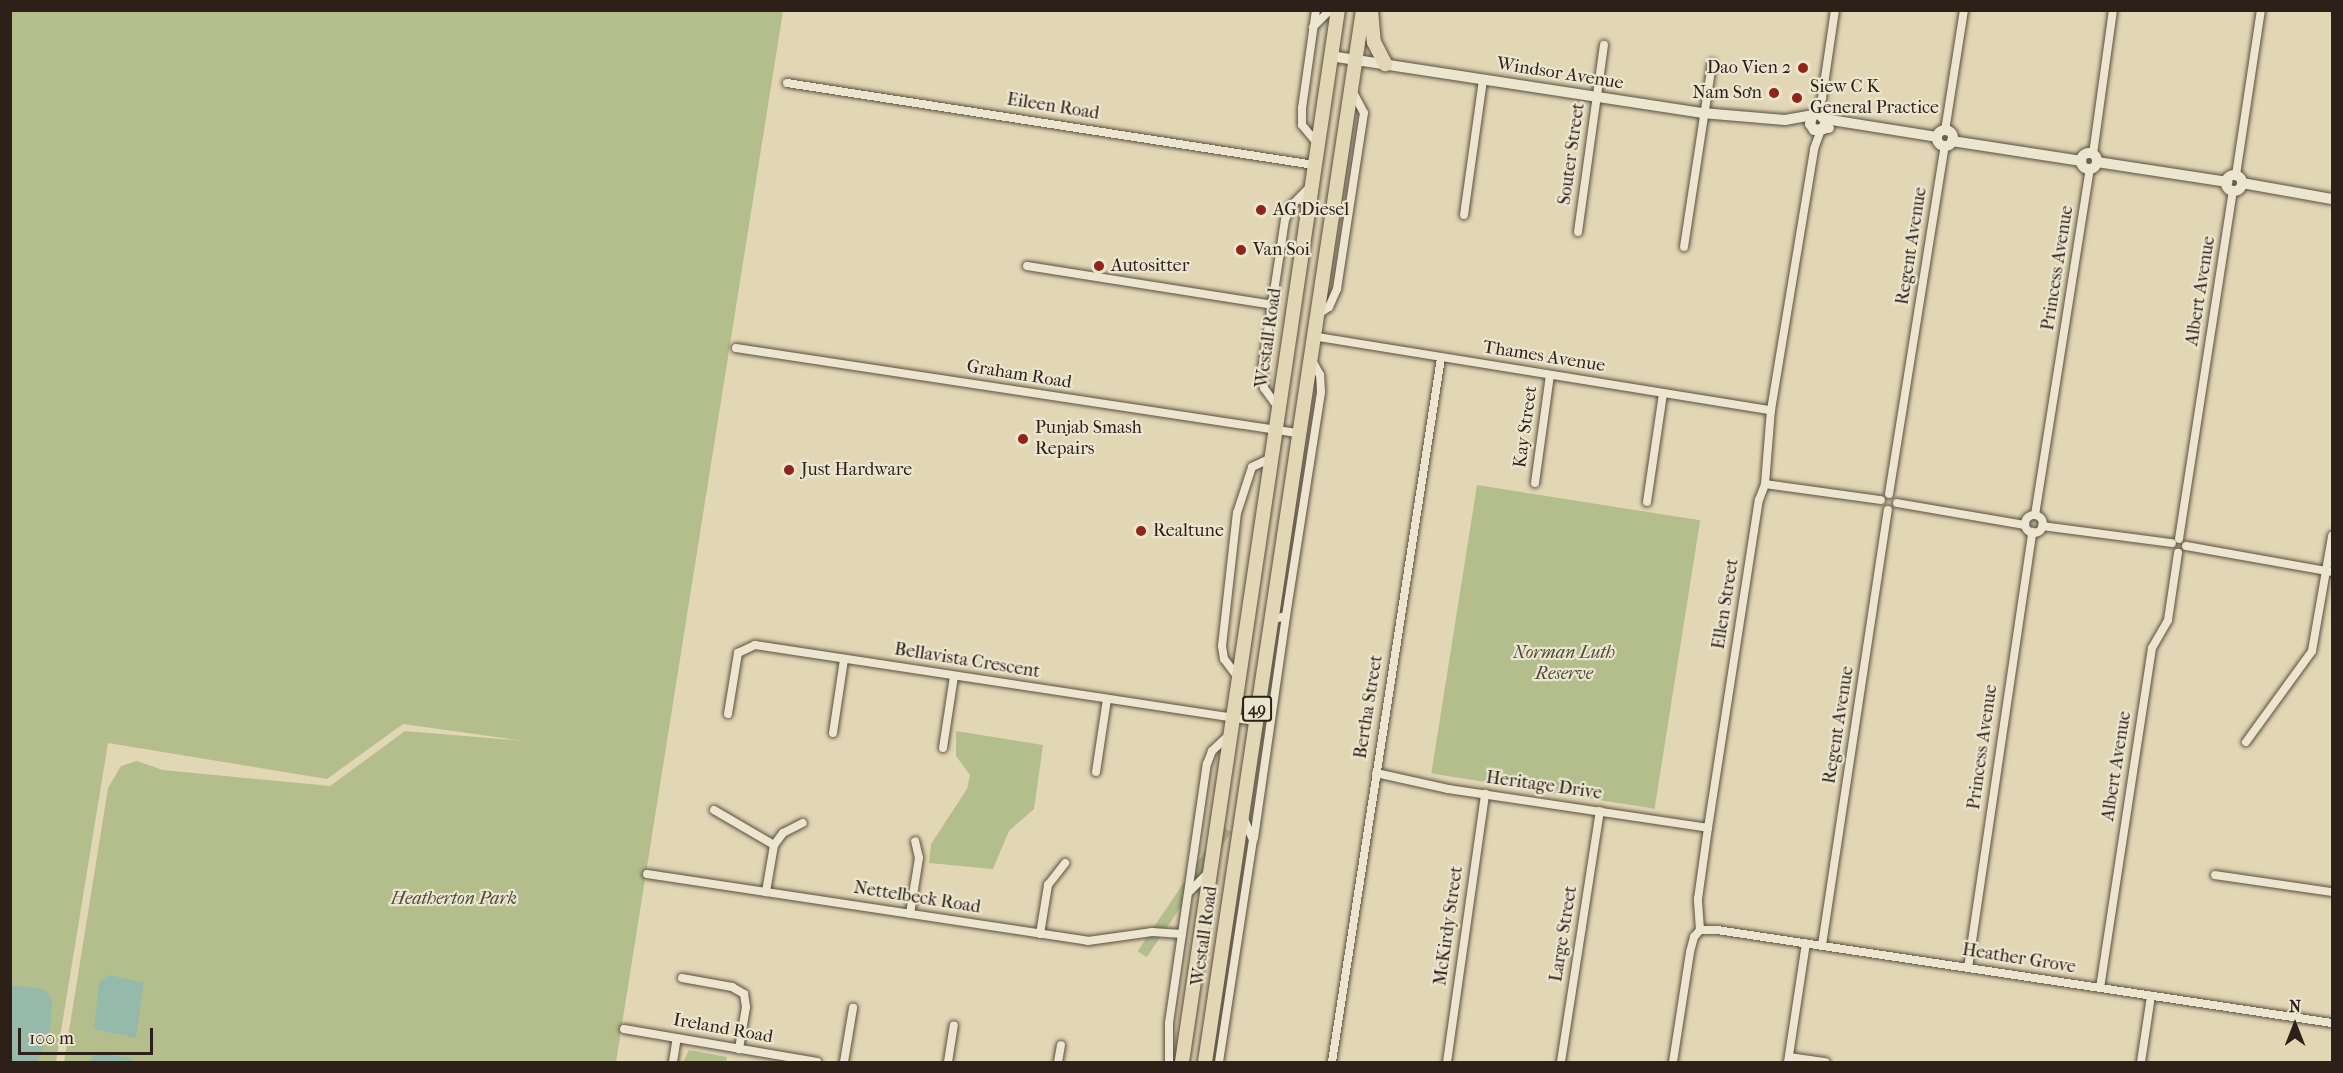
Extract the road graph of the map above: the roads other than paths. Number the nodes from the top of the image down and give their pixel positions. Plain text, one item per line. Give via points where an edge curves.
1 (1316, 10) edge
2 (1330, 10) edge
3 (1338, 10) edge
4 (1363, 10) edge
5 (1371, 10) edge
6 (1835, 10) edge
7 (1964, 10) edge
8 (2113, 10) edge
9 (2261, 10) edge
10 (1313, 28) junction
11 (1604, 45) dead end
12 (1330, 56) junction
13 (1355, 60) junction
14 (1712, 63) dead end
15 (1385, 64) junction
16 (1482, 79) junction
17 (787, 83) dead end
18 (1351, 89) junction
19 (1597, 96) junction
20 (1702, 112) junction
21 (1818, 123) junction
22 (1945, 139) junction
23 (1317, 143) junction
24 (2093, 162) junction
25 (1314, 165) junction
26 (2235, 183) junction
27 (1311, 186) junction
28 (2332, 199) edge
29 (1464, 215) dead end
30 (1578, 231) dead end
31 (1684, 247) dead end
32 (1027, 266) dead end
33 (1272, 304) junction
34 (1315, 315) junction
35 (1312, 336) junction
36 (736, 348) dead end
37 (1309, 356) junction
38 (1441, 358) junction
39 (1550, 375) junction
40 (1663, 393) junction
41 (1277, 406) junction
42 (1772, 410) junction
43 (1274, 430) junction
44 (1297, 433) junction
45 (1269, 459) junction
46 (1535, 483) dead end
47 (1766, 484) junction
48 (1889, 494) junction
49 (1881, 500) junction
50 (1647, 502) dead end
51 (1897, 503) junction
52 (1888, 510) junction
53 (2035, 515) junction
54 (2042, 526) junction
55 (2029, 529) junction
56 (2332, 536) edge
57 (2179, 543) junction
58 (2330, 571) edge
59 (1286, 616) junction
60 (1270, 620) junction
61 (1241, 651) junction
62 (1264, 654) junction
63 (844, 659) junction
64 (954, 675) junction
65 (1237, 676) junction
66 (1107, 699) junction
67 (728, 714) dead end
68 (1231, 718) junction
69 (1255, 721) junction
70 (832, 733) dead end
71 (1228, 736) junction
72 (2246, 742) dead end
73 (943, 748) dead end
74 (1096, 772) dead end
75 (1376, 773) junction
76 (1485, 794) junction
77 (714, 810) dead end
78 (1599, 811) junction
79 (1241, 814) junction
80 (803, 823) dead end
81 (1708, 828) junction
82 (1253, 840) junction
83 (915, 841) dead end
84 (774, 845) junction
85 (1065, 863) dead end
86 (1209, 872) junction
87 (647, 874) dead end
88 (2215, 875) dead end
89 (766, 892) junction
90 (2332, 892) edge
91 (1188, 895) junction
92 (910, 914) junction
93 (1700, 930) junction
94 (1040, 934) junction
95 (1182, 934) junction
96 (1806, 943) junction
97 (1822, 945) junction
98 (1968, 968) junction
99 (682, 978) dead end
100 (2100, 988) junction
101 (2151, 996) junction
102 (853, 1008) dead end
103 (2332, 1022) edge
104 (954, 1026) dead end
105 (624, 1029) dead end
106 (677, 1038) junction
107 (1061, 1045) dead end
108 (739, 1049) junction
109 (787, 1060) edge
110 (1789, 1060) edge
111 (673, 1062) edge
112 (817, 1062) edge
113 (843, 1062) edge
114 (948, 1062) edge
115 (1058, 1062) edge
116 (1169, 1062) edge
117 (1182, 1062) edge
118 (1205, 1062) edge
119 (1219, 1062) edge
120 (1332, 1062) edge
121 (1447, 1062) edge
122 (1561, 1062) edge
123 (1673, 1062) edge
124 (1826, 1062) edge
125 (2141, 1062) edge

1 - 10 street
2 - 10 street
3 - 12 main road, Westall Road / 49
4 - 13 main road, Westall Road / 49
5 - 15 main road via 1374,42
6 - 21 street, Ellen Street
7 - 22 street, Regent Avenue
8 - 24 street, Princess Avenue
9 - 26 street, Albert Avenue
10 - 23 street via 1302,125
11 - 19 street, Souter Street
12 - 13 street, Windsor Avenue
12 - 23 main road, Westall Road / 49
13 - 15 street, Windsor Avenue
13 - 18 main road, Westall Road / 49
14 - 20 street
15 - 16 street, Windsor Avenue
16 - 19 street, Windsor Avenue
16 - 29 street
17 - 25 street, Eileen Road
18 - 34 main road, Westall Road / 49
18 - 34 street via 1364,113 1337,290 1329,307
19 - 20 street, Windsor Avenue
19 - 30 street, Souter Street
20 - 21 street, Windsor Avenue
20 - 31 street
21 - 22 street, Windsor Avenue
21 - 42 street, Ellen Street
22 - 24 street, Windsor Avenue via 2081,161 2085,154
22 - 48 street, Regent Avenue
23 - 25 main road, Westall Road / 49
24 - 26 street
24 - 53 street, Princess Avenue
25 - 27 main road, Westall Road / 49
26 - 28 street
26 - 57 street, Albert Avenue
27 - 33 street, Westall Road via 1287,213
27 - 41 main road, Westall Road / 49
32 - 33 street
33 - 41 street, Westall Road via 1262,370 1268,395
34 - 35 main road, Westall Road / 49
35 - 37 main road, Westall Road / 49
35 - 38 street, Thames Avenue
36 - 43 street, Graham Road
37 - 44 main road, Westall Road / 49
37 - 59 street, Westall Road via 1320,375 1321,392
38 - 39 street, Thames Avenue
38 - 75 street, Bertha Street
39 - 40 street, Thames Avenue
39 - 46 street, Kay Street
40 - 42 street, Thames Avenue
40 - 50 street
41 - 43 main road, Westall Road / 49
42 - 47 street, Ellen Street
43 - 44 street, Graham Road
43 - 45 main road, Westall Road / 49
44 - 60 main road, Westall Road / 49
45 - 61 main road, Westall Road / 49
45 - 65 street via 1252,467 1237,513 1222,646 1224,659
47 - 49 street
47 - 81 street, Ellen Street via 1759,500
48 - 49 street
48 - 51 street
49 - 52 street
51 - 52 street
51 - 55 street
52 - 97 street, Regent Avenue
53 - 54 street
53 - 55 street via 2028,518
54 - 55 street
54 - 57 street
55 - 98 street, Princess Avenue
56 - 58 street
57 - 58 street
57 - 100 street, Albert Avenue via 2168,620 2152,648
58 - 72 street via 2312,651
59 - 60 street
59 - 82 street, Westall Road
60 - 62 main road, Westall Road / 49
61 - 62 main road
61 - 65 main road, Westall Road / 49
62 - 69 main road, Westall Road / 49
63 - 64 street, Bellavista Crescent
63 - 67 street, Bellavista Crescent via 754,645 744,647 736,657
63 - 70 street
64 - 66 street, Bellavista Crescent
64 - 73 street
65 - 68 main road, Westall Road / 49
66 - 68 street, Bellavista Crescent
66 - 74 street
68 - 69 street, Bellavista Crescent
68 - 71 main road, Westall Road / 49
69 - 79 main road, Westall Road / 49
71 - 86 main road, Westall Road / 49
71 - 91 street, Westall Road via 1208,758
75 - 76 street, Heritage Drive
75 - 120 street, Bertha Street
76 - 78 street, Heritage Drive
76 - 121 street, McKirdy Street
77 - 84 street
78 - 81 street, Heritage Drive
78 - 122 street, Large Street
79 - 82 street
79 - 118 main road, Westall Road / 49
80 - 84 street via 783,833
81 - 93 street, Ellen Street via 1698,899
82 - 119 street, Westall Road
83 - 92 street via 919,858
84 - 89 street
85 - 94 street via 1048,885
86 - 91 street, Westall Road
86 - 117 main road, Westall Road / 49
87 - 89 street, Nettelbeck Road
88 - 90 street
89 - 92 street, Nettelbeck Road
91 - 95 street, Westall Road
92 - 94 street, Nettelbeck Road
93 - 96 street, Heather Grove
93 - 123 street, Ellen Street via 1690,952
94 - 95 street, Nettelbeck Road via 1097,941 1152,932
95 - 116 street, Westall Road via 1169,1023
96 - 97 street, Heather Grove
96 - 110 street
97 - 98 street, Heather Grove
98 - 100 street, Heather Grove
99 - 108 street via 732,987 744,994 746,1007
100 - 101 street, Heather Grove
101 - 103 street, Heather Grove
101 - 125 street
102 - 113 street
104 - 114 street
105 - 106 street, Ireland Road
106 - 108 street, Ireland Road
106 - 111 street
107 - 115 street
108 - 109 street, Ireland Road
109 - 112 street, Ireland Road
110 - 124 street

